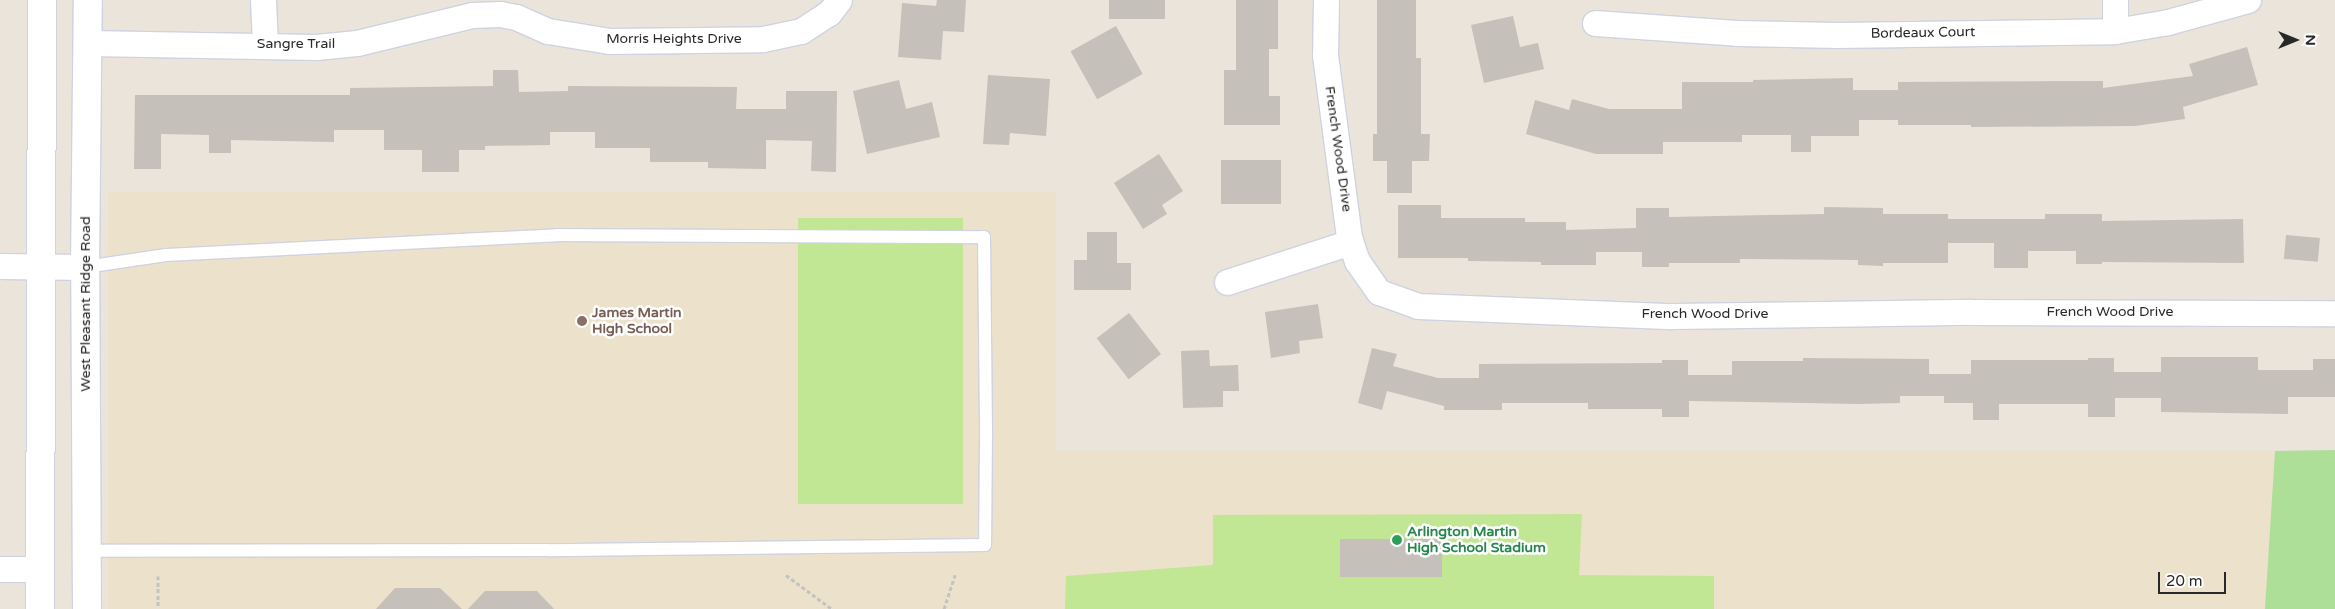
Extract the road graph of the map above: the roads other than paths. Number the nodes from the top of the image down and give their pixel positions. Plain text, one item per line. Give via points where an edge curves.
1 (42, 0) edge
2 (88, 0) edge
3 (263, 0) edge
4 (839, 0) edge
5 (1326, 0) edge
6 (2115, 0) edge
7 (2248, 0) edge
8 (500, 7) edge
9 (1595, 22) dead end
10 (2115, 31) junction
11 (88, 43) junction
12 (265, 44) junction
13 (1351, 242) junction
14 (0, 266) edge
15 (41, 266) junction
16 (85, 266) junction
17 (1227, 282) dead end
18 (2335, 313) edge
19 (86, 551) junction
20 (39, 568) junction
21 (0, 569) edge
22 (40, 609) edge
23 (87, 609) edge

1 - 15 main road
2 - 11 main road, West Pleasant Ridge Road
3 - 12 street
4 - 8 street, Morris Heights Drive via 829,13 801,31 763,39 610,41 548,31 516,18
5 - 13 street, French Wood Drive via 1325,55
6 - 10 street
7 - 10 street, Bordeaux Court via 2168,22
8 - 12 street, Sangre Trail via 357,43 316,46
9 - 10 street, Bordeaux Court via 1737,33
11 - 12 street, Sangre Trail
11 - 16 main road, West Pleasant Ridge Road
13 - 17 street
13 - 18 street, French Wood Drive via 1357,261 1379,292 1418,306 1672,316 1971,312
14 - 15 street
15 - 16 street
15 - 20 main road
16 - 19 main road, West Pleasant Ridge Road
16 - 19 lane via 166,255 557,235 984,237 986,426 985,545
19 - 23 main road, West Pleasant Ridge Road
20 - 21 street
20 - 22 main road

